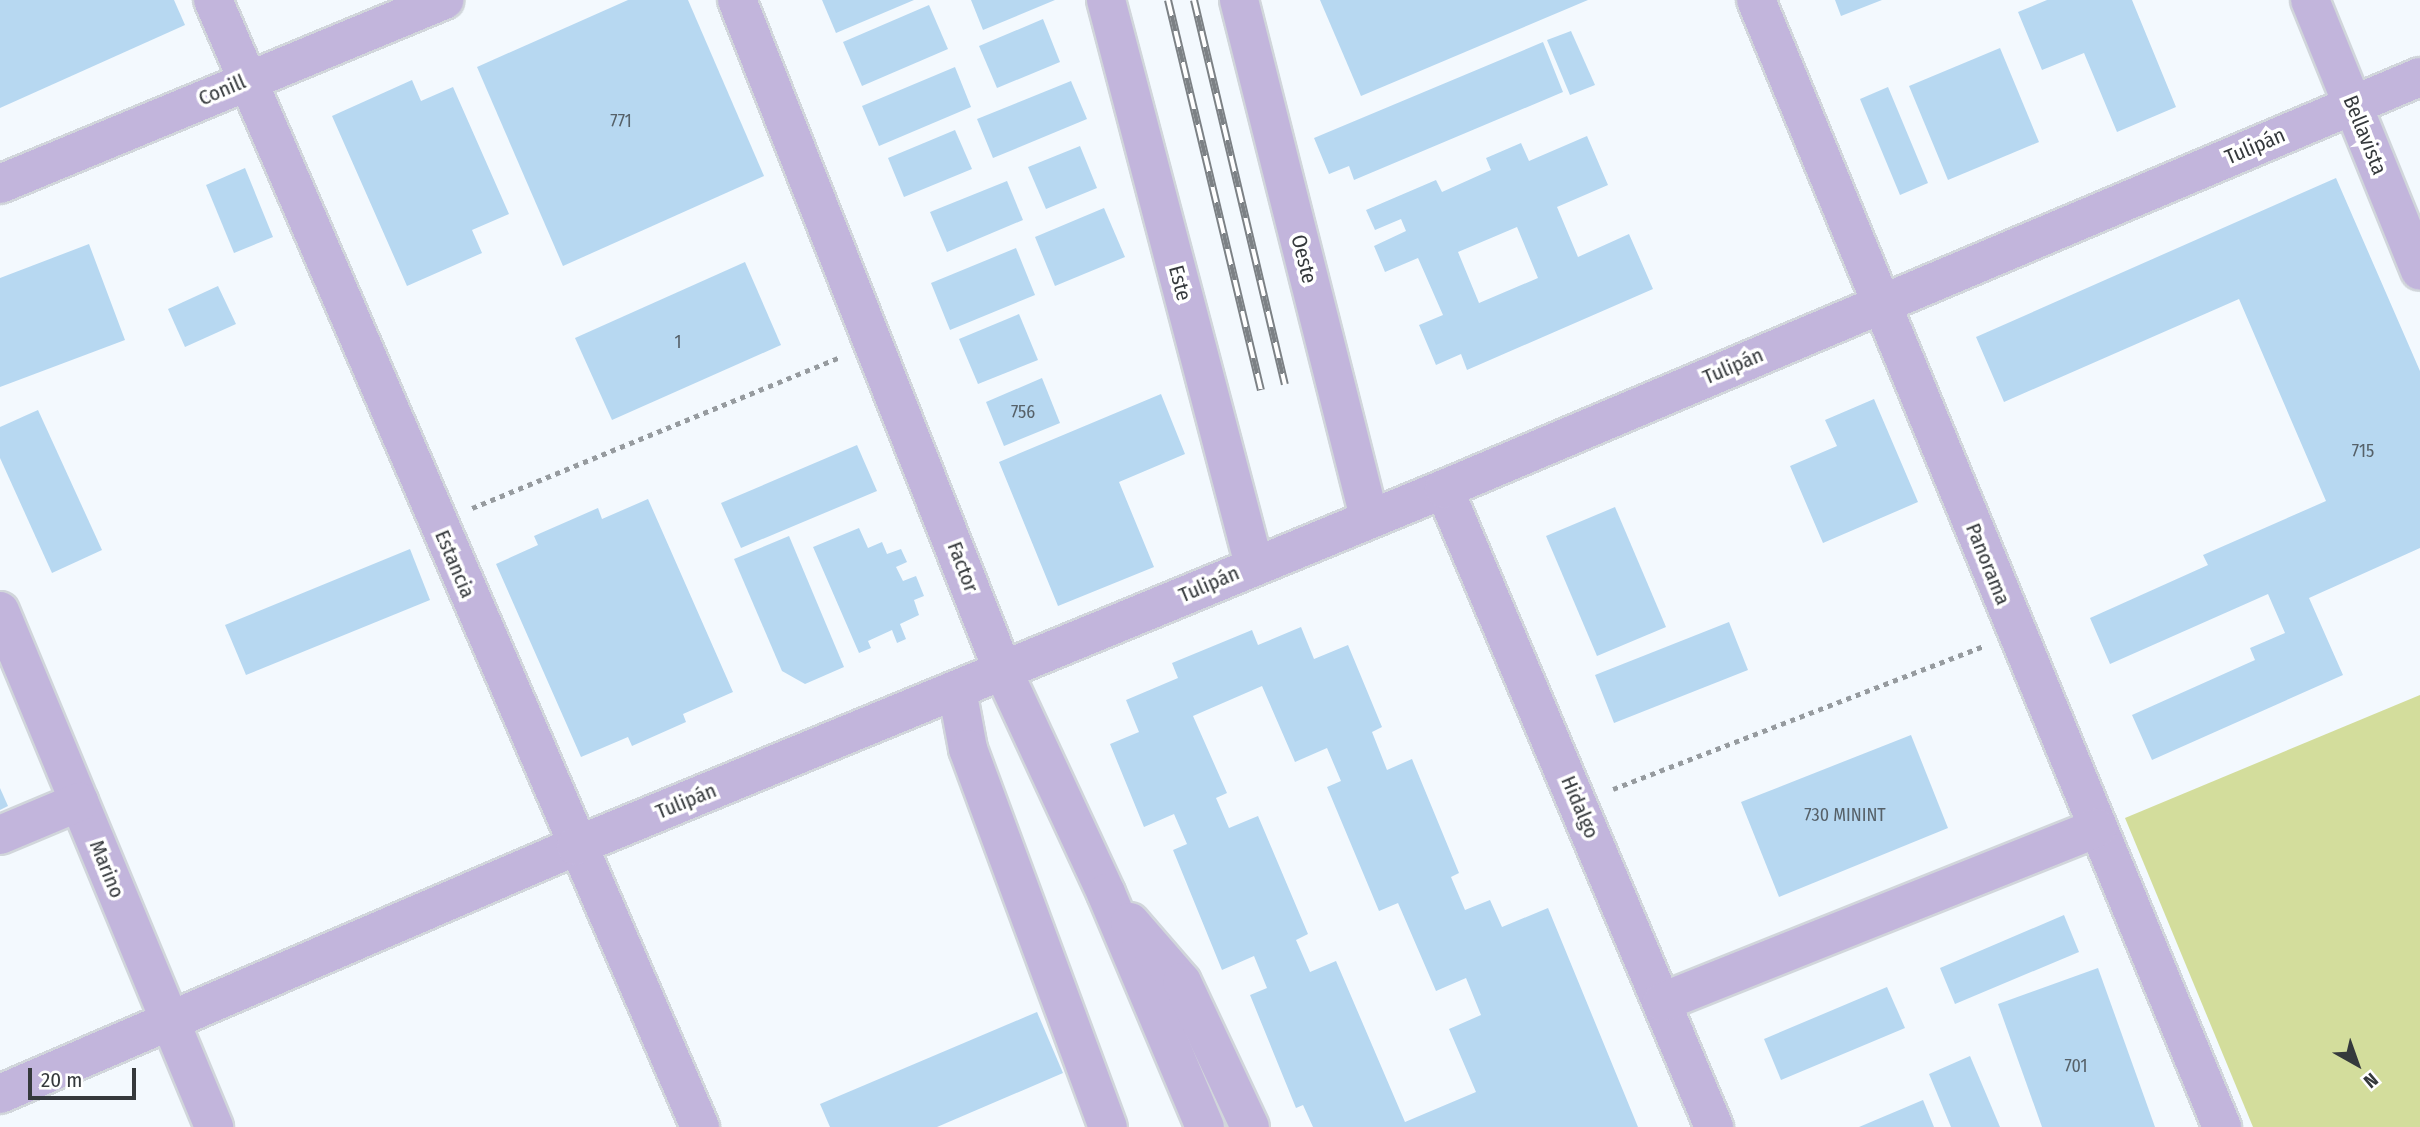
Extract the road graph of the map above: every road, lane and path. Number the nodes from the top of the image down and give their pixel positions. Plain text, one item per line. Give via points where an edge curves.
1 (213, 0) edge
2 (444, 0) edge
3 (737, 0) edge
4 (1106, 0) edge
5 (1240, 0) edge
6 (1756, 0) edge
7 (2310, 0) edge
8 (2420, 77) edge
9 (247, 80) junction
10 (2353, 105) junction
11 (0, 184) edge
12 (2420, 271) edge
13 (1881, 303) junction
14 (876, 342) junction
15 (1444, 489) junction
16 (1369, 517) junction
17 (437, 522) junction
18 (1254, 565) junction
19 (0, 611) edge
20 (2017, 634) junction
21 (1003, 671) junction
22 (957, 690) junction
23 (79, 802) junction
24 (1578, 803) junction
25 (2098, 828) junction
26 (0, 835) edge
27 (576, 846) junction
28 (1106, 892) junction
29 (1662, 1002) junction
30 (170, 1024) junction
31 (0, 1094) edge
32 (215, 1127) edge
33 (700, 1127) edge
34 (1108, 1127) edge
35 (1205, 1127) edge
36 (1250, 1127) edge
37 (1714, 1127) edge
38 (2222, 1127) edge

1 - 9 street, Estancia
2 - 9 street, Conill
3 - 14 street, Factor
4 - 18 street, Este
5 - 16 street, Oeste
6 - 13 street, Panorama
7 - 10 street, Bellavista
8 - 10 street, Tulipán
9 - 11 street, Conill
9 - 17 street, Estancia
10 - 12 street, Bellavista
10 - 13 street, Tulipán
13 - 15 street, Tulipán
13 - 20 street, Panorama
14 - 17 path
14 - 21 street, Factor
15 - 16 street, Tulipán
15 - 24 street, Hidalgo
16 - 18 street, Tulipán
17 - 27 street, Estancia
18 - 21 street, Tulipán
19 - 23 street, Marino
20 - 24 path
20 - 25 street, Panorama
21 - 22 street, Tulipán
21 - 28 street, Factor
22 - 27 street, Tulipán
22 - 34 street via 968,749
23 - 26 street
23 - 30 street, Marino
24 - 29 street, Hidalgo
25 - 29 street
25 - 38 street, Panorama
27 - 30 street, Tulipán
27 - 33 street, Estancia
28 - 35 street, Factor
28 - 36 street via 1182,982
29 - 37 street, Hidalgo
30 - 31 street, Tulipán
30 - 32 street, Marino

